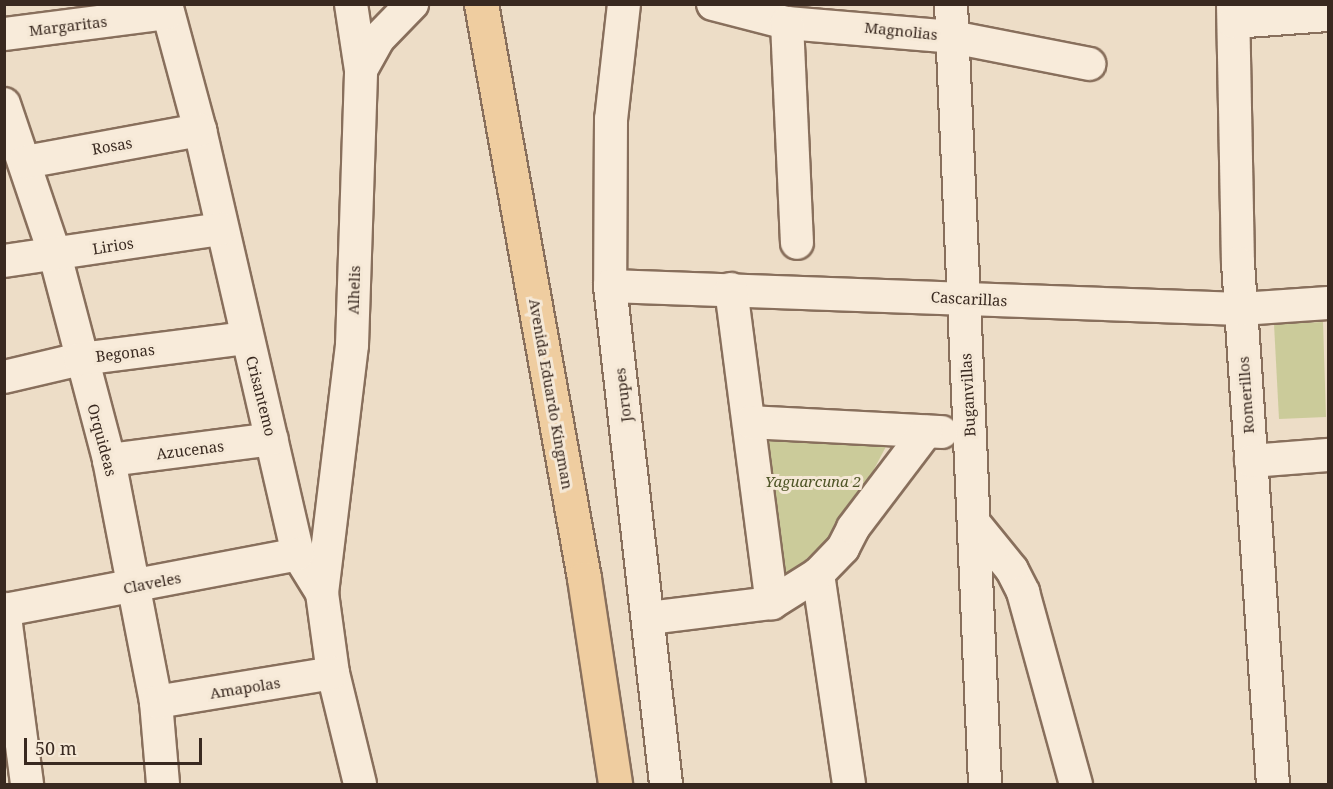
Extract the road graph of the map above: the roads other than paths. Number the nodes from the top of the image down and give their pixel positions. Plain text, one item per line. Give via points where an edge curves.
1 (351, 4) edge
2 (412, 4) edge
3 (481, 4) edge
4 (624, 4) edge
5 (713, 4) edge
6 (951, 4) edge
7 (167, 9) edge
8 (1233, 13) edge
9 (1329, 15) edge
10 (787, 22) junction
11 (4, 34) edge
12 (952, 36) junction
13 (1089, 64) dead end
14 (361, 70) junction
15 (4, 104) edge
16 (200, 130) junction
17 (25, 162) junction
18 (222, 229) junction
19 (797, 243) dead end
20 (55, 255) junction
21 (4, 261) edge
22 (610, 286) junction
23 (732, 289) junction
24 (964, 298) junction
25 (1329, 303) edge
26 (1241, 309) junction
27 (247, 338) junction
28 (80, 359) junction
29 (4, 377) edge
30 (750, 423) junction
31 (926, 432) junction
32 (970, 433) junction
33 (272, 439) junction
34 (1329, 455) edge
35 (109, 460) junction
36 (1251, 461) junction
37 (974, 523) junction
38 (298, 554) junction
39 (818, 574) junction
40 (135, 586) junction
41 (322, 592) junction
42 (772, 603) junction
43 (5, 610) edge
44 (649, 618) junction
45 (333, 673) junction
46 (156, 702) junction
47 (27, 784) edge
48 (163, 784) edge
49 (358, 784) edge
50 (615, 784) edge
51 (666, 784) edge
52 (849, 784) edge
53 (985, 784) edge
54 (1076, 784) edge
55 (1273, 784) edge

1 - 14 street
2 - 14 street, Alhelis via 378,39
3 - 50 main road, Avenida Eduardo Kingman via 584,578
4 - 22 street, Jorupes via 611,119
5 - 10 street, Magnolias
6 - 12 street, Buganvillas
7 - 11 street, Margaritas
7 - 16 street, Crisantemo
8 - 9 street
8 - 26 street, Romerillos
10 - 12 street, Magnolias
10 - 19 street
12 - 13 street, Magnolias
12 - 24 street, Buganvillas
14 - 41 street, Alhelis via 352,345
15 - 17 street, Orquideas
16 - 17 street, Rosas
16 - 18 street, Crisantemo
17 - 20 street, Orquideas
18 - 20 street, Lirios
18 - 27 street, Crisantemo
20 - 21 street, Lirios
20 - 28 street, Orquideas
22 - 23 street, Cascarillas
22 - 44 street, Jorupes
23 - 24 street, Cascarillas
23 - 30 street
24 - 26 street, Cascarillas
24 - 32 street, Buganvillas
25 - 26 street, Cascarillas
26 - 36 street, Romerillos
27 - 28 street, Begonas
27 - 33 street, Crisantemo
28 - 29 street, Begonas
28 - 35 street, Orquideas
30 - 31 street
30 - 42 street
31 - 32 street
31 - 39 street via 853,528 843,548
32 - 37 street, Buganvillas
33 - 35 street, Azucenas
33 - 38 street, Crisantemo
34 - 36 street
35 - 40 street, Orquideas
36 - 55 street, Romerillos
37 - 53 street, Buganvillas
37 - 54 street via 1012,570 1023,592
38 - 40 street, Claveles
38 - 41 street, Crisantemo
39 - 42 street
39 - 52 street
40 - 43 street, Claveles
40 - 46 street, Orquideas
41 - 45 street, Crisantemo
42 - 44 street
43 - 47 street
44 - 51 street, Jorupes
45 - 46 street, Amapolas
45 - 49 street, Crisantemo
46 - 48 street, Orquideas

